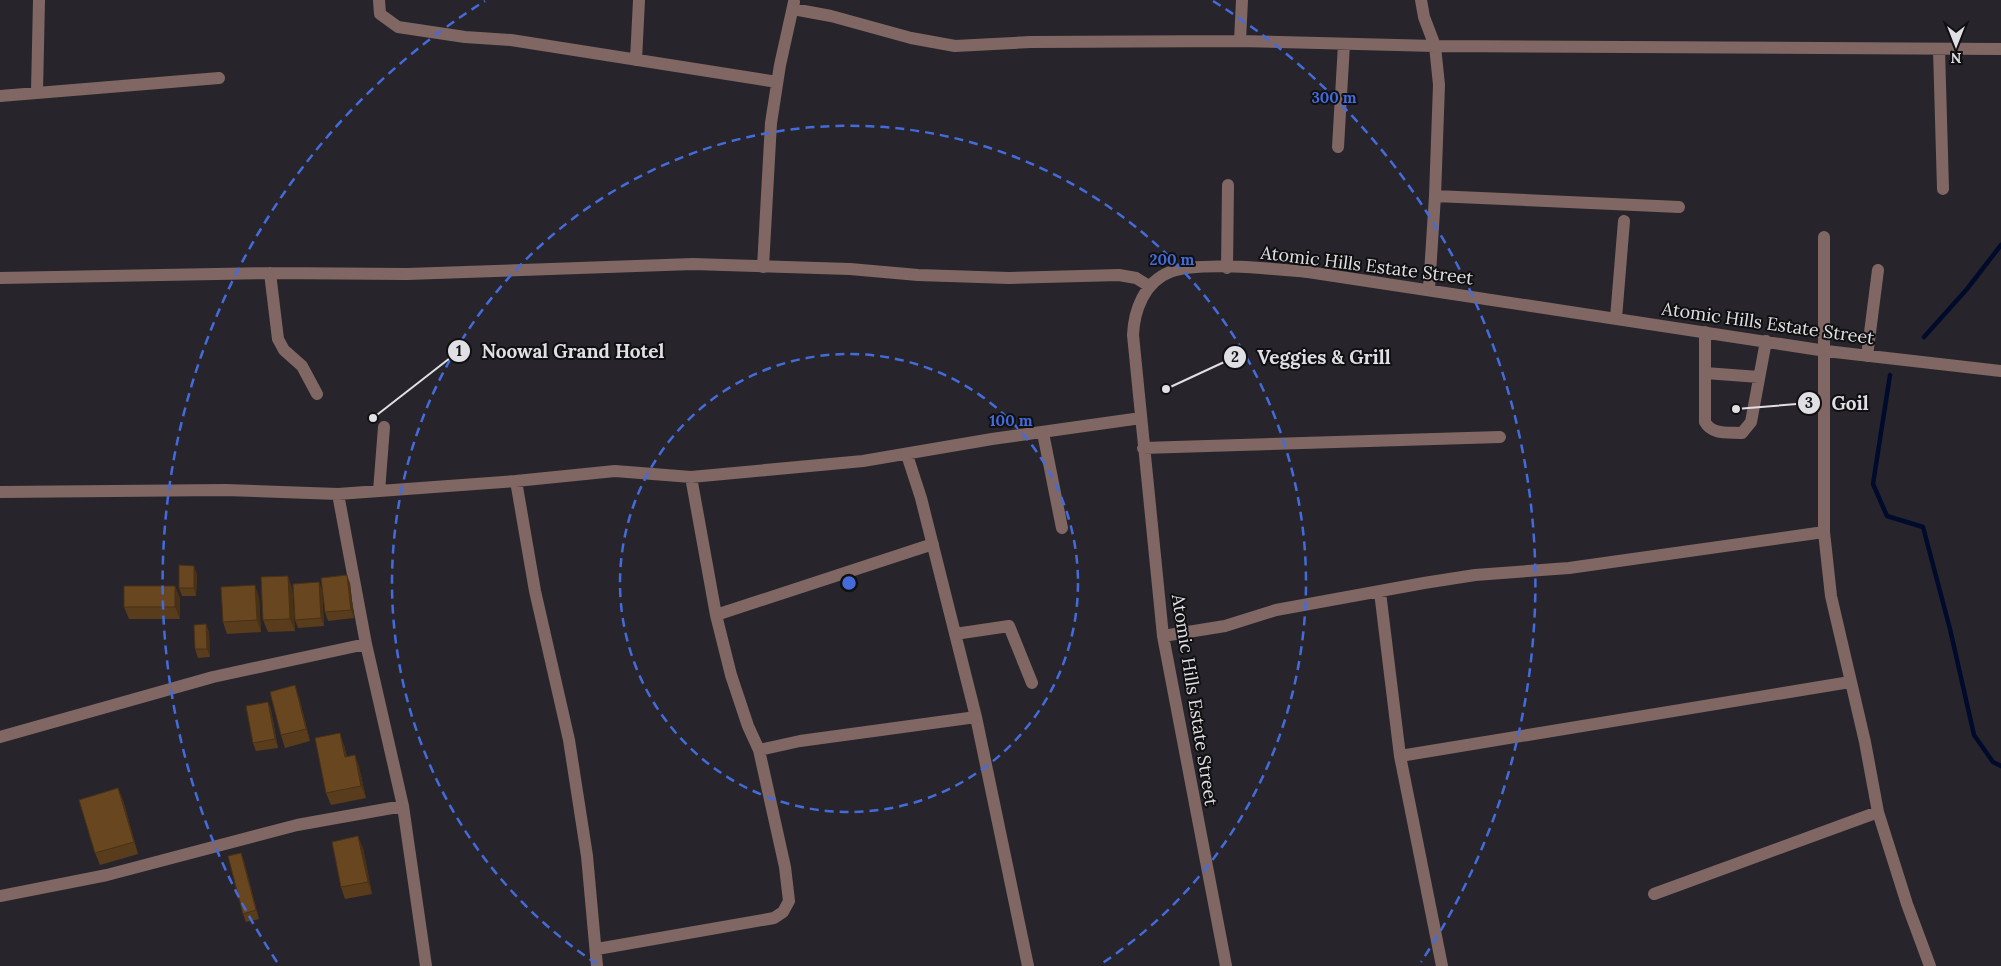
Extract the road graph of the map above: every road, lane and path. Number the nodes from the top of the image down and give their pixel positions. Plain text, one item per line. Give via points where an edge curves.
1 (39, 0) edge
2 (379, 0) edge
3 (638, 0) edge
4 (1242, 0) edge
5 (1422, 0) edge
6 (794, 4) edge
7 (1240, 41) junction
8 (1344, 44) junction
9 (1435, 46) junction
10 (1939, 49) junction
11 (2001, 49) edge
12 (636, 60) junction
13 (219, 78) dead end
14 (777, 82) junction
15 (37, 92) junction
16 (0, 96) edge
17 (1338, 147) dead end
18 (1228, 185) dead end
19 (1943, 189) dead end
20 (1435, 196) junction
21 (1679, 207) dead end
22 (1624, 221) dead end
23 (1824, 237) dead end
24 (763, 267) junction
25 (1227, 268) junction
26 (1878, 270) dead end
27 (270, 273) junction
28 (0, 278) edge
29 (1149, 286) junction
30 (1428, 289) junction
31 (1616, 318) junction
32 (1706, 332) junction
33 (1766, 341) junction
34 (1826, 351) junction
35 (1867, 356) junction
36 (1705, 372) junction
37 (2001, 372) edge
38 (1759, 377) junction
39 (318, 394) dead end
40 (1141, 418) junction
41 (384, 427) dead end
42 (1043, 433) junction
43 (1500, 437) dead end
44 (1144, 448) junction
45 (907, 455) junction
46 (691, 477) junction
47 (516, 481) junction
48 (379, 490) junction
49 (0, 492) edge
50 (338, 494) junction
51 (1062, 528) dead end
52 (1824, 532) junction
53 (933, 544) junction
54 (1380, 592) junction
55 (716, 615) junction
56 (955, 634) junction
57 (1164, 636) junction
58 (366, 644) junction
59 (1850, 682) junction
60 (1032, 683) dead end
61 (976, 717) junction
62 (0, 737) edge
63 (759, 750) junction
64 (1400, 756) junction
65 (403, 806) junction
66 (1878, 812) junction
67 (1654, 894) dead end
68 (0, 896) edge
69 (597, 949) junction
70 (426, 966) edge
71 (597, 966) edge
72 (1028, 966) edge
73 (1226, 966) edge
74 (1442, 966) edge
75 (1930, 966) edge

1 - 15 street
2 - 12 street via 380,14 398,27 511,40
3 - 12 street
4 - 7 street
5 - 9 street via 1424,17
6 - 7 street via 911,38 955,46 1030,42
6 - 14 street
7 - 8 street
8 - 9 street
8 - 17 street
9 - 10 street
9 - 20 street via 1439,85
10 - 11 street
10 - 19 street
12 - 14 street
13 - 15 street
14 - 24 street via 766,184
15 - 16 street
18 - 25 street
20 - 21 street
20 - 30 street
22 - 31 street
23 - 34 street
24 - 27 street via 693,264 407,274
24 - 29 street via 1008,278 1119,275 1136,278
25 - 29 street, Atomic Hills Estate Street via 1170,272
25 - 30 street, Atomic Hills Estate Street via 1308,272
26 - 35 street
27 - 28 street
27 - 39 street via 278,339 284,350 302,366
29 - 40 street, Atomic Hills Estate Street via 1134,316
30 - 31 street, Atomic Hills Estate Street
31 - 32 street, Atomic Hills Estate Street
32 - 33 street, Atomic Hills Estate Street
32 - 36 street
33 - 34 street, Atomic Hills Estate Street
33 - 38 street
34 - 35 street, Atomic Hills Estate Street
34 - 52 street
35 - 37 street, Atomic Hills Estate Street
36 - 38 street
36 - 38 street via 1705,422 1715,432 1742,433 1747,428 1751,422
40 - 42 street
40 - 44 street, Atomic Hills Estate Street
41 - 48 street
42 - 45 street
42 - 51 street
43 - 44 street
44 - 57 street, Atomic Hills Estate Street
45 - 46 street
45 - 53 street
46 - 47 street via 615,471
46 - 55 street
47 - 48 street
47 - 69 street via 535,591 569,740
48 - 50 street
49 - 50 street via 225,490
50 - 58 street
52 - 54 street via 1569,568 1475,575
52 - 59 street via 1831,596
53 - 55 street
53 - 56 street
54 - 57 street via 1276,610 1225,626
54 - 64 street
55 - 63 street via 731,675
56 - 60 street via 1008,626
56 - 61 street
57 - 73 street, Atomic Hills Estate Street
58 - 62 street via 213,676
58 - 65 street
59 - 64 street
59 - 66 street
61 - 63 street via 800,741
61 - 72 street
63 - 69 street via 785,866 789,901 783,912 761,921
64 - 74 street
65 - 68 street via 297,825 107,875
65 - 70 street
66 - 67 street
66 - 75 street
69 - 71 street

